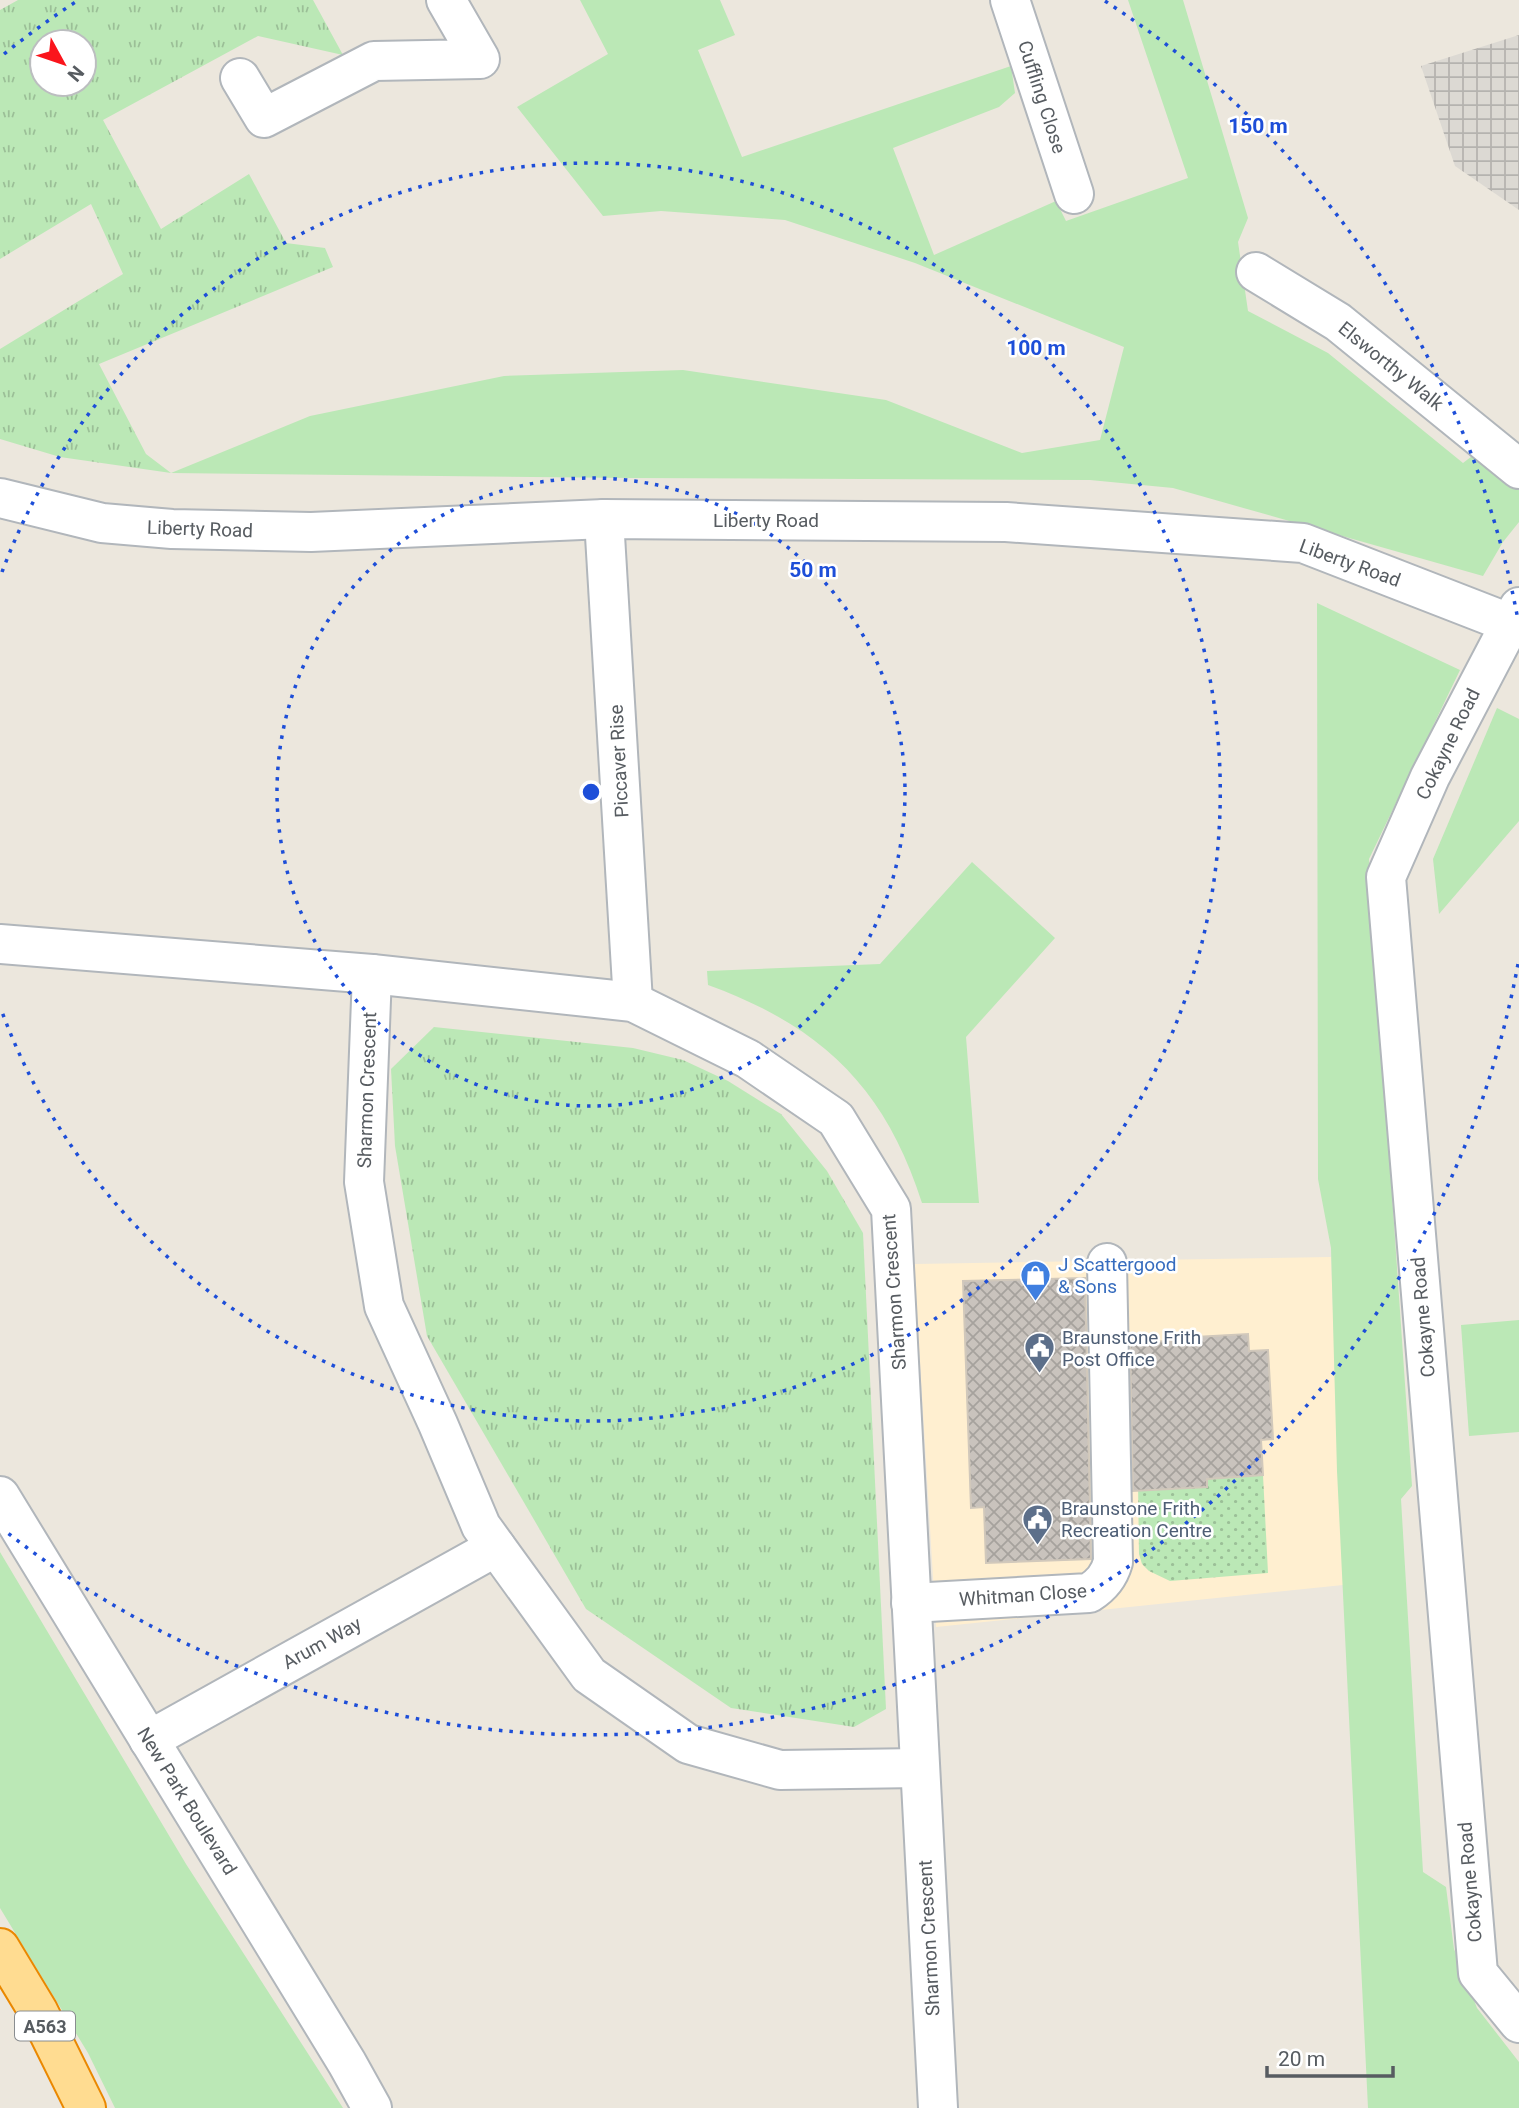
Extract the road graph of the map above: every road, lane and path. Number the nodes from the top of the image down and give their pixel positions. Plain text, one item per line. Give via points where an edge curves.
1 (446, 0) edge
2 (1010, 0) edge
3 (240, 78) dead end
4 (1074, 194) dead end
5 (1256, 272) dead end
6 (1519, 470) edge
7 (0, 498) edge
8 (604, 519) junction
9 (1516, 620) edge
10 (0, 944) edge
11 (372, 974) junction
12 (633, 1002) junction
13 (1107, 1262) dead end
14 (0, 1496) edge
15 (495, 1547) junction
16 (911, 1603) junction
17 (149, 1740) junction
18 (920, 1768) junction
19 (0, 1948) edge
20 (1519, 2024) edge
21 (86, 2108) edge
22 (372, 2108) edge
23 (939, 2108) edge

1 - 3 street via 480,59 374,61 264,118
2 - 4 street, Cuffling Close
5 - 6 street, Elsworthy Walk via 1338,322
7 - 8 street, Liberty Road via 102,523 172,529 311,532
8 - 9 street, Liberty Road via 1006,522 1303,543
8 - 12 street, Piccaver Rise
9 - 20 street, Cokayne Road via 1430,777 1386,877 1478,1973
10 - 11 street, Sharmon Crescent
11 - 12 street, Sharmon Crescent
11 - 15 street, Sharmon Crescent via 363,1182 384,1306 481,1526
12 - 16 street, Sharmon Crescent via 748,1059 836,1119 891,1209
13 - 16 street, Whitman Close via 1110,1572 1089,1593
14 - 17 street, New Park Boulevard
15 - 17 street, Arum Way
15 - 18 street, Sharmon Crescent via 589,1675 688,1744 780,1770
16 - 18 street, Sharmon Crescent
17 - 22 street, New Park Boulevard
18 - 23 street, Sharmon Crescent
19 - 21 highway, A563 via 38,2011

